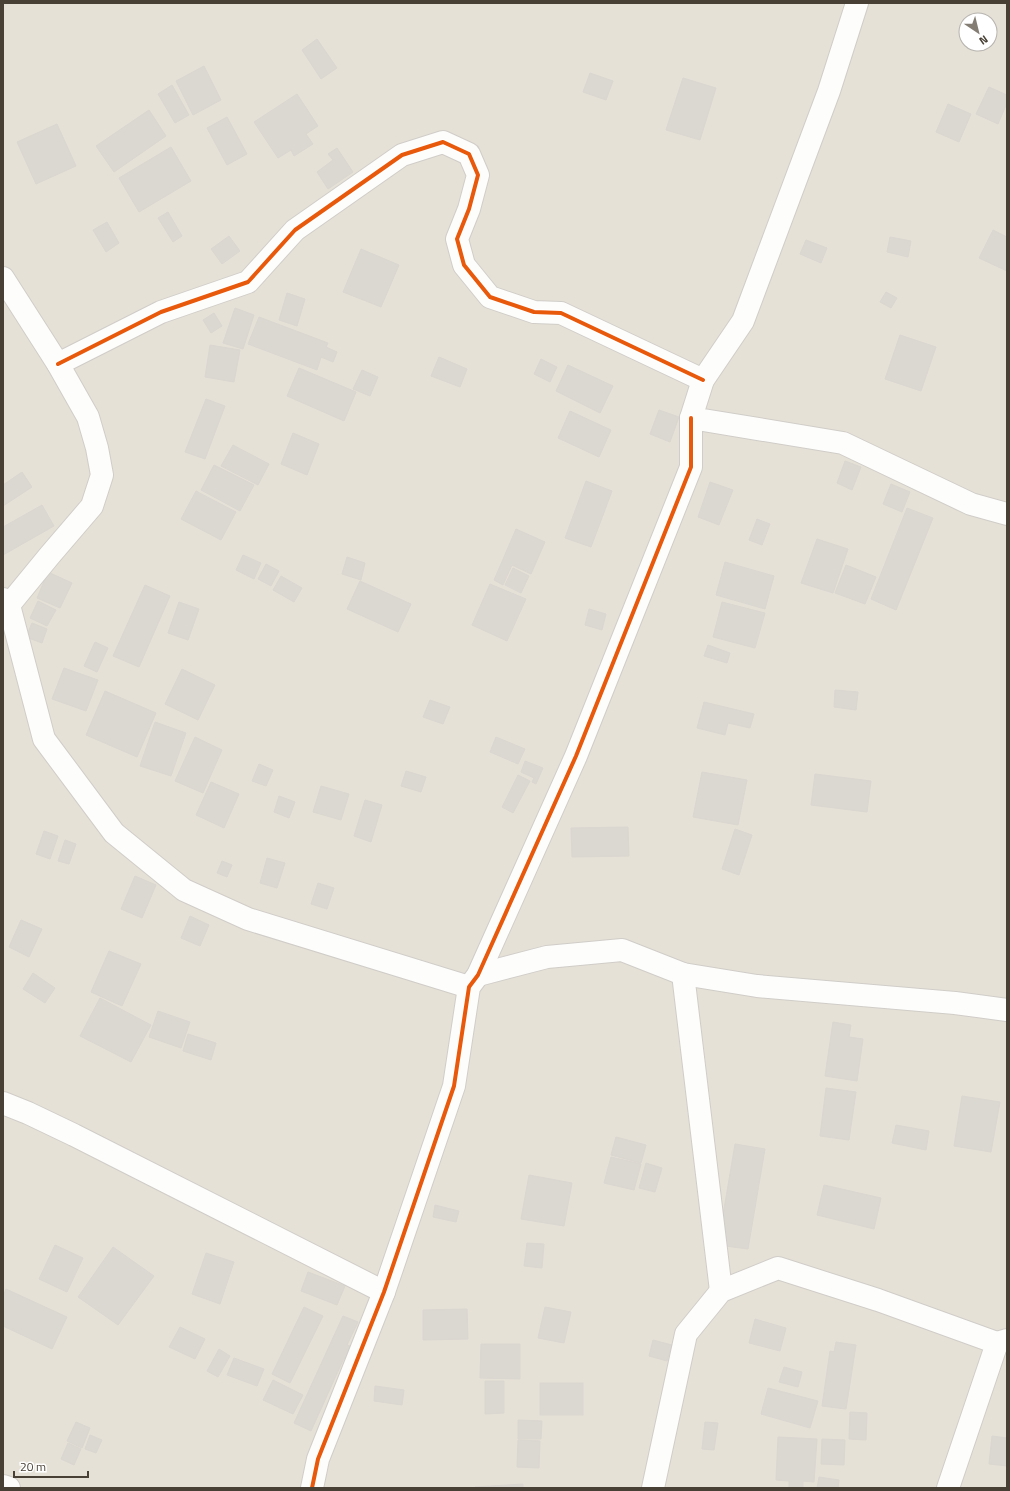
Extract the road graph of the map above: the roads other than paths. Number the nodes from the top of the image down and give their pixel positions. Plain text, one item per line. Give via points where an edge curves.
1 (858, 3) edge
2 (3, 278) edge
3 (58, 364) junction
4 (703, 380) junction
5 (691, 418) junction
6 (1007, 514) edge
7 (6, 602) edge
8 (683, 974) junction
9 (474, 981) junction
10 (1007, 1010) edge
11 (3, 1104) edge
12 (384, 1292) junction
13 (721, 1292) junction
14 (1002, 1341) edge
15 (3, 1486) edge
16 (9, 1488) edge
17 (312, 1488) edge
18 (653, 1488) edge
19 (948, 1488) edge

1 - 4 street via 829,91 743,321
2 - 3 street
3 - 4 street via 160,312 248,282 295,230 402,155 444,142 469,154 478,175 457,240 464,265 490,297 534,312 561,313
3 - 7 street via 88,417 102,475 92,506
4 - 5 street
5 - 6 street via 843,443 971,504
5 - 9 street via 691,466 576,756
7 - 9 street via 44,739 114,833 184,890 248,919
8 - 9 street via 622,950 547,957
8 - 10 street via 757,986
8 - 13 street
9 - 12 street via 454,1086
11 - 12 street via 74,1135
12 - 17 street via 318,1459
13 - 14 street via 778,1268
13 - 18 street via 686,1334
14 - 19 street
15 - 16 street

